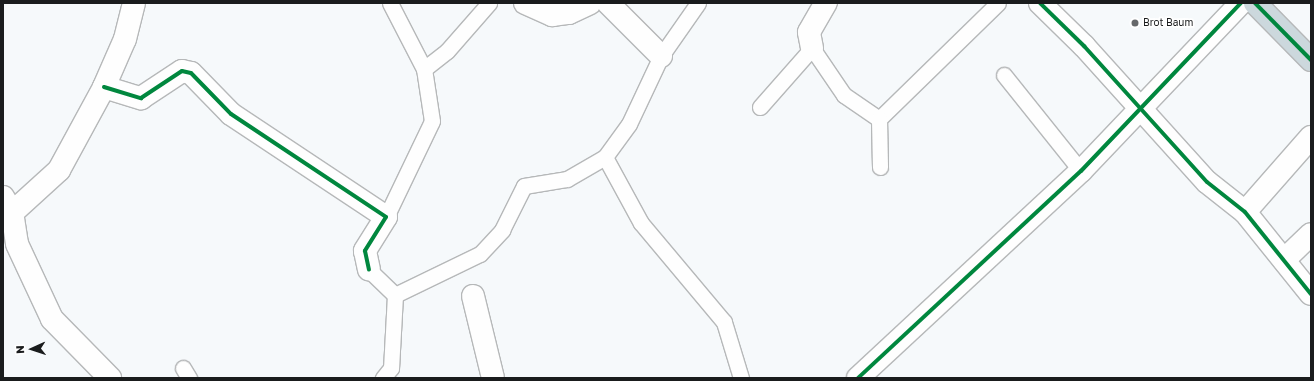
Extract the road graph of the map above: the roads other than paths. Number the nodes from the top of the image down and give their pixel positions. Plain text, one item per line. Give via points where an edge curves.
1 (134, 3) edge
2 (390, 3) edge
3 (489, 3) edge
4 (525, 3) edge
5 (590, 3) edge
6 (608, 3) edge
7 (698, 3) edge
8 (826, 3) edge
9 (998, 3) edge
10 (1040, 3) edge
11 (1241, 3) edge
12 (1255, 3) edge
13 (812, 48) junction
14 (661, 56) junction
15 (1311, 60) edge
16 (424, 69) junction
17 (1004, 75) dead end
18 (104, 87) junction
19 (760, 107) dead end
20 (1141, 111) junction
21 (879, 119) junction
22 (1311, 137) edge
23 (605, 157) junction
24 (880, 166) dead end
25 (1080, 171) junction
26 (6, 210) edge
27 (1245, 212) junction
28 (386, 216) junction
29 (1311, 234) edge
30 (1284, 260) junction
31 (369, 270) joint
32 (1311, 294) edge
33 (395, 295) junction
34 (472, 296) dead end
35 (863, 376) edge
36 (110, 378) edge
37 (383, 378) edge
38 (493, 378) edge
39 (741, 378) edge

1 - 18 street via 125,39
2 - 16 lane
3 - 16 lane via 448,51
4 - 5 street via 552,15 569,13
6 - 14 street
7 - 14 lane
8 - 13 street via 808,32
9 - 21 lane
10 - 20 street via 1084,46
11 - 20 street
12 - 15 highway
13 - 19 lane
13 - 21 lane via 844,95
14 - 23 lane via 629,124
16 - 28 lane via 432,121
17 - 25 lane
18 - 26 street via 59,170
18 - 28 street via 141,98 182,71 191,74 230,114
20 - 25 street
20 - 27 street via 1207,182
21 - 24 lane
22 - 27 street
23 - 33 lane via 566,179 524,186 502,230 480,254
23 - 39 lane via 641,223 724,322
25 - 35 street
26 - 36 street via 17,244 52,319
27 - 30 street
28 - 31 street via 365,250
29 - 30 street
30 - 32 street
31 - 33 lane
33 - 37 lane via 391,368
34 - 38 street

